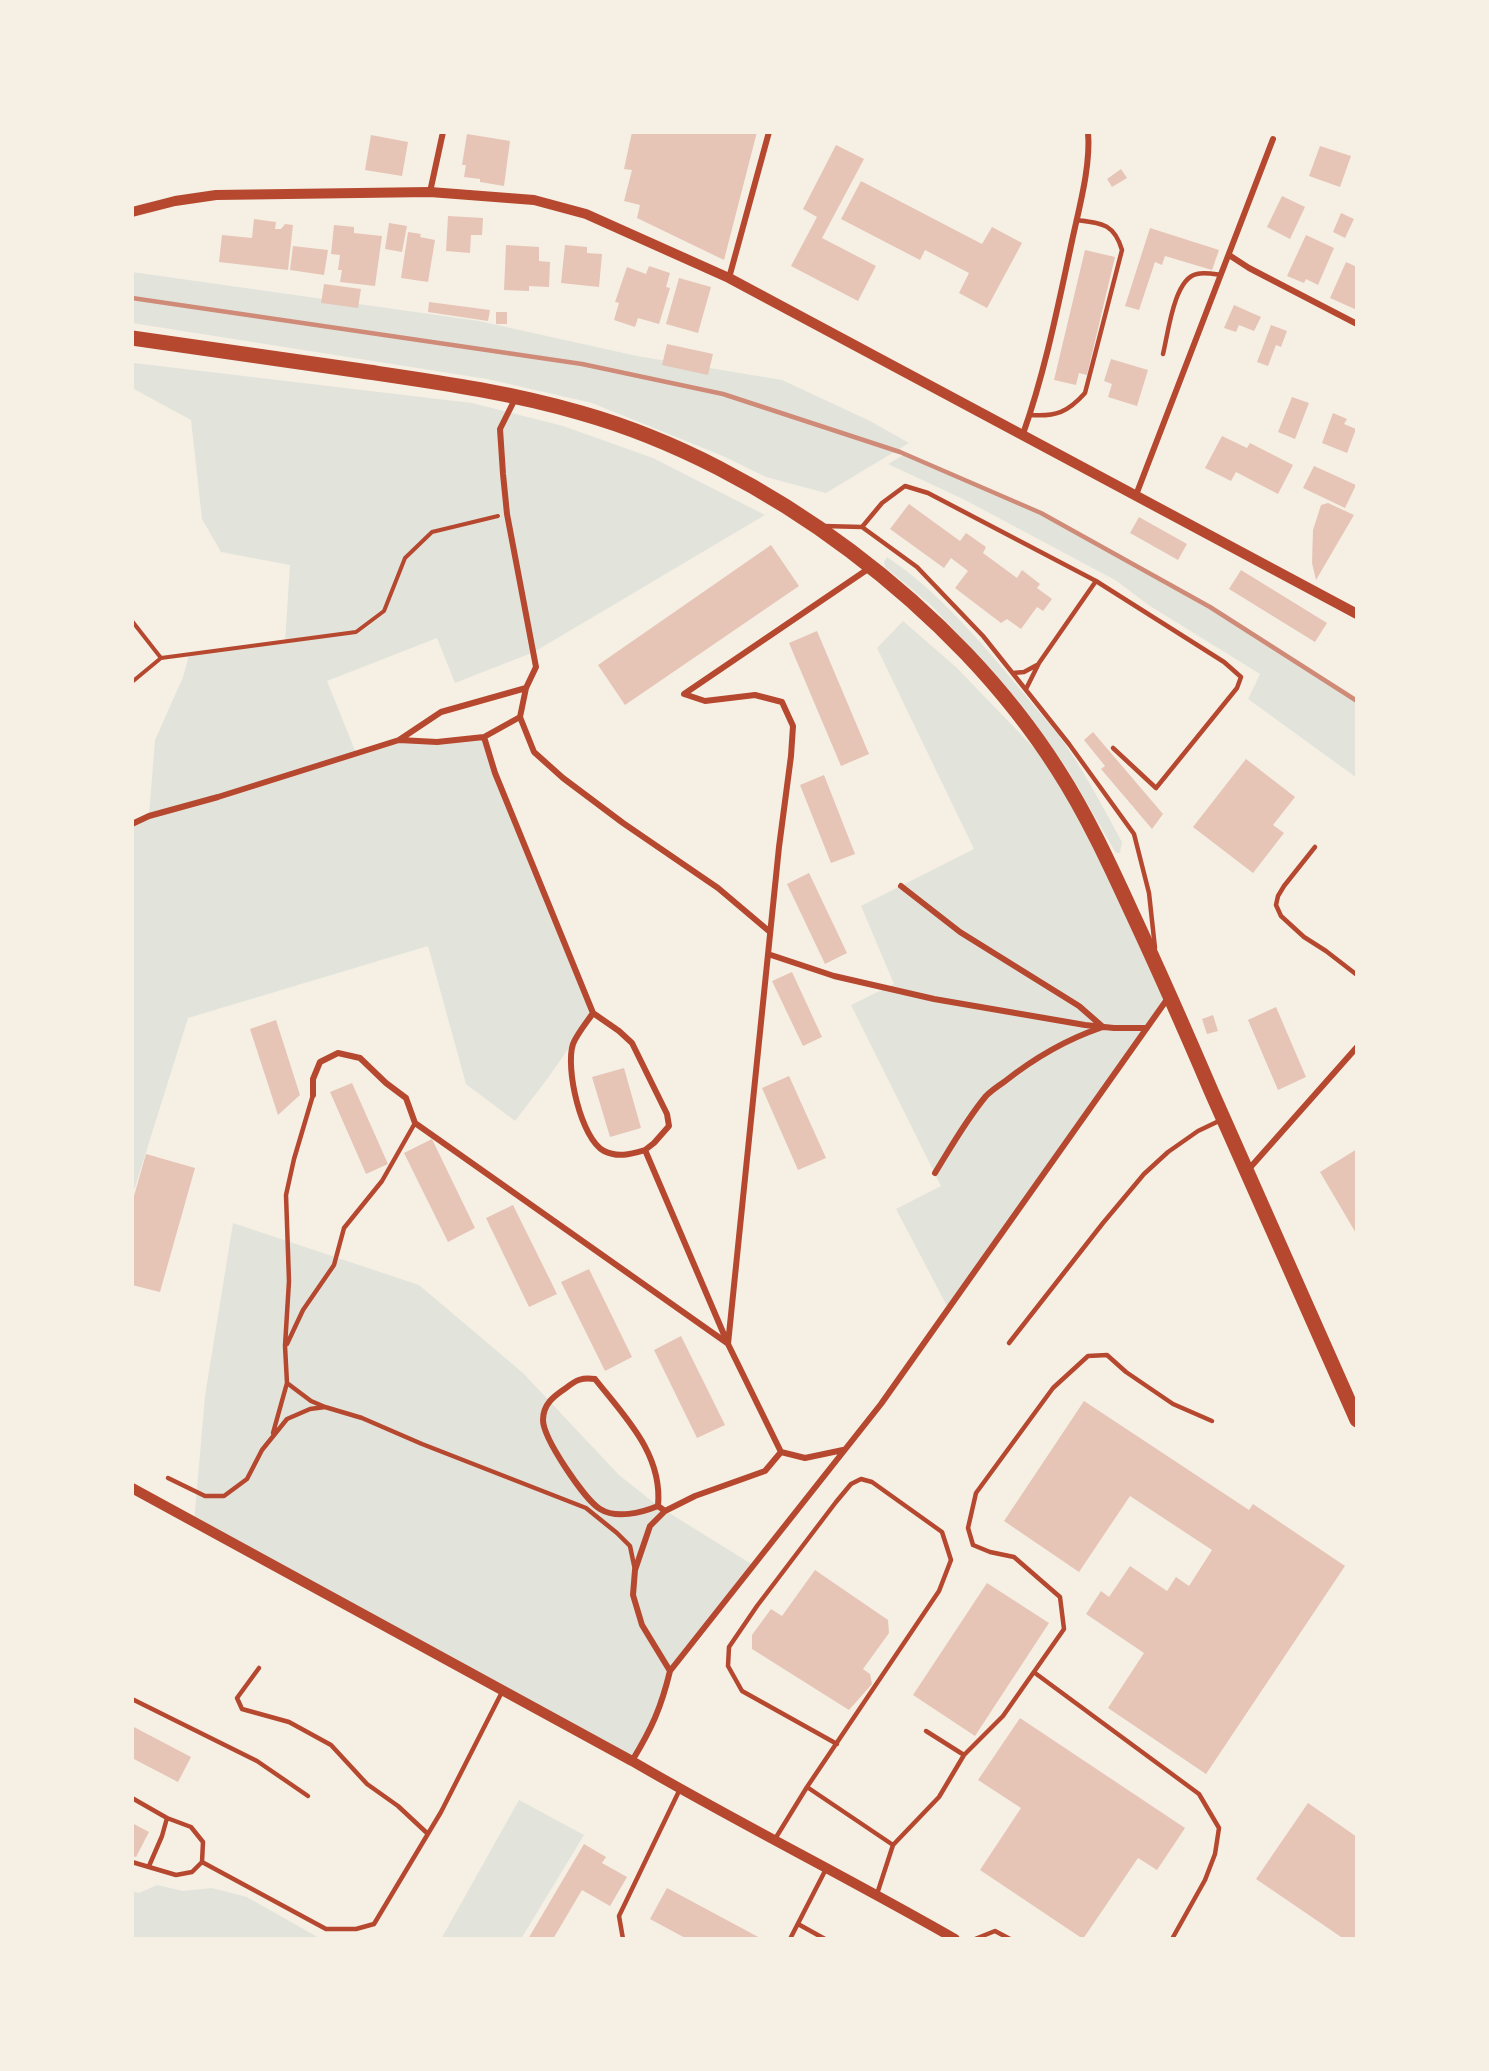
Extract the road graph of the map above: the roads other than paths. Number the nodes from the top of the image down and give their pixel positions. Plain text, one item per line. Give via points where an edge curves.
1 (443, 132) edge
2 (769, 132) edge
3 (1088, 132) edge
4 (1273, 139) dead end
5 (430, 192) junction
6 (132, 212) edge
7 (1076, 220) junction
8 (1228, 255) junction
9 (1221, 274) junction
10 (729, 278) junction
11 (1357, 324) edge
12 (132, 336) edge
13 (1163, 354) dead end
14 (517, 396) junction
15 (1030, 415) junction
16 (1023, 434) junction
17 (1136, 495) junction
18 (813, 525) junction
19 (862, 527) junction
20 (872, 566) junction
21 (1096, 581) junction
22 (1357, 614) edge
23 (1039, 663) junction
24 (1012, 673) junction
25 (526, 688) junction
26 (1026, 689) junction
27 (520, 717) junction
28 (484, 737) junction
29 (399, 740) junction
30 (1113, 748) dead end
31 (132, 824) edge
32 (1315, 847) dead end
33 (901, 886) dead end
34 (770, 932) junction
35 (768, 954) junction
36 (1157, 966) junction
37 (1357, 975) edge
38 (1170, 995) junction
39 (593, 1013) junction
40 (1104, 1027) junction
41 (1146, 1028) junction
42 (1357, 1047) edge
43 (313, 1095) joint
44 (1224, 1119) junction
45 (415, 1123) junction
46 (645, 1150) junction
47 (1247, 1171) junction
48 (935, 1173) dead end
49 (1010, 1343) dead end
50 (728, 1344) junction
51 (285, 1346) junction
52 (287, 1383) junction
53 (325, 1407) junction
54 (1357, 1420) edge
55 (1212, 1421) dead end
56 (272, 1436) junction
57 (844, 1450) junction
58 (781, 1452) junction
59 (168, 1478) dead end
60 (132, 1488) edge
61 (658, 1506) junction
62 (586, 1508) junction
63 (600, 1509) junction
64 (665, 1510) junction
65 (635, 1570) junction
66 (259, 1668) dead end
67 (670, 1671) junction
68 (1035, 1673) junction
69 (503, 1690) junction
70 (132, 1699) edge
71 (926, 1731) dead end
72 (837, 1744) junction
73 (964, 1755) junction
74 (632, 1761) junction
75 (807, 1787) junction
76 (680, 1789) junction
77 (308, 1796) dead end
78 (132, 1798) edge
79 (167, 1818) junction
80 (428, 1834) junction
81 (774, 1839) junction
82 (893, 1845) junction
83 (132, 1862) edge
84 (202, 1862) junction
85 (149, 1866) junction
86 (827, 1867) junction
87 (877, 1894) junction
88 (798, 1924) junction
89 (623, 1939) edge
90 (790, 1939) edge
91 (825, 1939) edge
92 (956, 1939) edge
93 (975, 1939) edge
94 (1010, 1939) edge
95 (1172, 1939) edge

1 - 5 street
2 - 10 street
3 - 7 street via 1090,148
4 - 8 street
5 - 6 street via 216,195
5 - 10 street via 534,200 562,207
7 - 15 street
7 - 15 lane via 1101,223 1112,230 1122,250 1085,393 1061,413 1046,417
8 - 9 street
8 - 11 street
9 - 13 lane via 1197,274 1178,290
9 - 17 street
10 - 16 street
12 - 14 main road
14 - 18 main road via 583,413 677,448
14 - 25 street via 500,429 507,514 536,667
15 - 16 street
16 - 17 street
17 - 22 street
18 - 19 lane
18 - 20 main road
19 - 21 lane via 882,503 905,486 928,493
19 - 24 lane via 916,567 983,636
20 - 34 street via 684,694 705,701 755,695 782,702 793,726
20 - 36 main road via 958,645 1025,722 1060,773 1090,828
21 - 23 lane
21 - 30 lane via 1224,662 1241,677 1238,688 1156,788
23 - 24 lane via 1024,672
23 - 26 lane
24 - 26 lane
25 - 27 street
25 - 29 street via 441,712
26 - 36 lane via 1134,834 1149,893
27 - 28 street
27 - 34 street via 534,752 563,778 718,888
28 - 29 street via 437,742
28 - 39 street
29 - 31 street
32 - 37 lane via 1284,886 1276,905 1281,916 1304,937
33 - 40 street via 960,932 1079,1006
34 - 35 street
35 - 40 street via 834,976 934,999
35 - 50 street
36 - 38 main road
38 - 41 street
38 - 44 main road
39 - 46 street via 632,1043 668,1114 669,1126
39 - 46 street via 573,1044 571,1071 584,1124 594,1145 606,1152 622,1156
40 - 41 street
40 - 48 street via 1053,1048 988,1094 960,1130
41 - 57 street via 881,1404
42 - 47 street
43 - 45 street via 312,1079 320,1062 338,1053 360,1058 406,1098
43 - 51 lane via 286,1195 289,1281
44 - 47 main road
44 - 49 lane via 1198,1131 1144,1174
45 - 50 street
45 - 51 lane via 382,1180 344,1228 334,1265 303,1310
46 - 50 street
47 - 54 main road
50 - 58 street
51 - 52 lane
52 - 53 lane
52 - 56 lane
53 - 56 lane via 287,1419
53 - 62 lane via 362,1418
55 - 68 lane via 1173,1404 1107,1355 1088,1356 1053,1388 976,1493 968,1527 973,1545 1014,1557 1060,1598 1064,1629
56 - 59 lane via 247,1479 224,1496 205,1496
57 - 58 street via 805,1458
57 - 67 street
58 - 64 street via 765,1471
60 - 69 street
61 - 63 street via 644,1512 619,1514
61 - 63 street via 657,1477 649,1451 595,1379 584,1377 554,1395 546,1406 543,1421 564,1466
61 - 64 street
62 - 63 lane
62 - 65 lane via 630,1546
64 - 65 street via 650,1526
65 - 67 street via 633,1595 642,1625
66 - 80 lane via 237,1698 242,1709 290,1722 331,1745 367,1784
67 - 74 street via 659,1710
68 - 73 lane via 1003,1716
68 - 95 lane via 1199,1794 1219,1828 1205,1880
69 - 74 street
69 - 80 lane
70 - 77 lane via 257,1761
71 - 73 lane
72 - 72 lane via 939,1591 951,1560 942,1532 872,1482 861,1479 850,1484 729,1647 728,1666 742,1691
72 - 75 lane
73 - 82 lane via 939,1797
74 - 76 street
75 - 81 lane
75 - 82 lane
76 - 81 street
76 - 89 lane via 619,1916
78 - 79 lane
79 - 84 lane via 191,1827 203,1842
79 - 85 lane
80 - 84 lane via 374,1924 356,1929 326,1929
81 - 86 street
82 - 87 lane
83 - 85 lane
84 - 85 lane via 192,1872 176,1875
86 - 87 street
86 - 88 lane
87 - 92 street
88 - 90 lane
88 - 91 lane
93 - 94 lane via 995,1930

